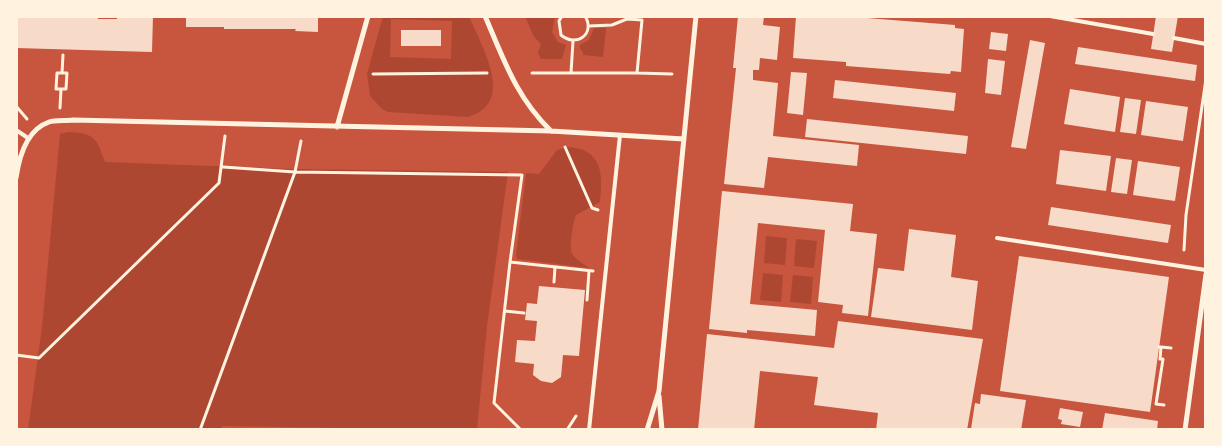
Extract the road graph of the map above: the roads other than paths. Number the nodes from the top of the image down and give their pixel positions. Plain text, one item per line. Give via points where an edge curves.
1 (368, 16) edge
2 (485, 16) edge
3 (696, 16) edge
4 (1050, 16) edge
5 (1154, 34) dead end
6 (1174, 38) dead end
7 (1206, 44) edge
8 (337, 127) junction
9 (16, 130) edge
10 (551, 131) junction
11 (620, 135) junction
12 (28, 138) junction
13 (684, 139) junction
14 (16, 178) edge
15 (997, 238) dead end
16 (1206, 270) edge
17 (1206, 274) edge
18 (659, 391) junction
19 (589, 430) edge
20 (647, 430) edge
21 (662, 430) edge
22 (1185, 430) edge

1 - 8 street
2 - 10 street via 518,91 532,113
3 - 13 street
4 - 5 lane
6 - 7 lane
8 - 10 street
8 - 12 street via 105,120 48,122
9 - 12 lane
10 - 11 street
11 - 13 street
11 - 19 lane
12 - 14 street
13 - 18 street
15 - 16 lane
17 - 22 street
18 - 20 street
18 - 21 street

